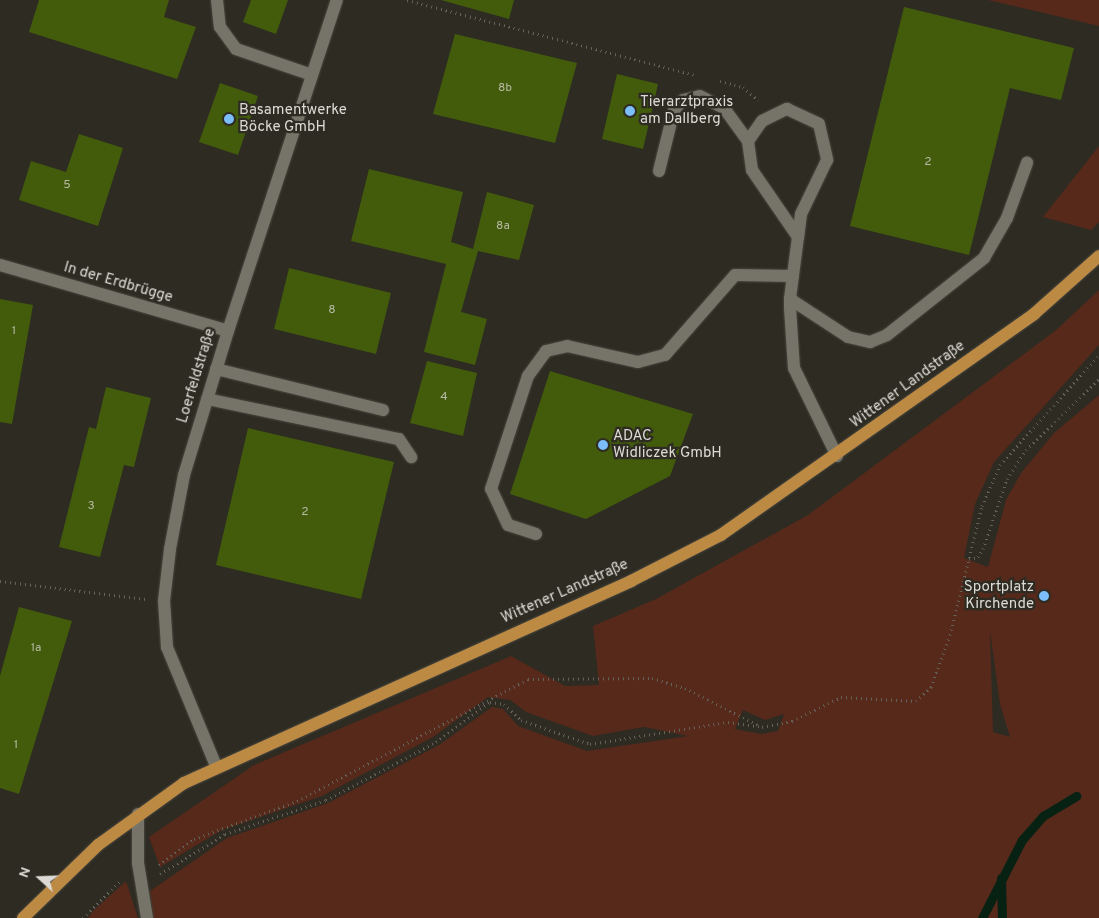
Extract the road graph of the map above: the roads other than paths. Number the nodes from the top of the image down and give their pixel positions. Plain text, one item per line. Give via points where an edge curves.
1 (217, 0) edge
2 (336, 0) edge
3 (312, 75) junction
4 (748, 141) junction
5 (1027, 163) dead end
6 (658, 171) dead end
7 (798, 238) junction
8 (1099, 256) edge
9 (0, 265) edge
10 (793, 276) junction
11 (790, 299) junction
12 (228, 331) junction
13 (216, 369) junction
14 (207, 399) junction
15 (383, 410) dead end
16 (837, 456) junction
17 (411, 457) dead end
18 (536, 534) dead end
19 (216, 766) junction
20 (138, 814) junction
21 (23, 918) edge
22 (146, 918) edge

1 - 3 street via 220,27 236,50
2 - 3 street, Loerfeldstraße
3 - 12 street, Loerfeldstraße
4 - 6 street via 724,108 700,96 683,100 674,110
4 - 7 street via 752,170
4 - 7 street via 762,121 787,109 819,124 827,160 801,214
5 - 11 street via 1007,218 984,258 887,335 870,342 848,337
7 - 10 street
8 - 16 main road, Wittener Landstraße via 1034,314
9 - 12 street, In der Erdbrügge
10 - 11 street
10 - 18 street via 736,275 665,354 638,362 567,346 546,351 528,376 491,489 508,525
11 - 16 street via 794,368
12 - 13 street, Loerfeldstraße
13 - 14 street, Loerfeldstraße
13 - 15 street
14 - 17 street via 399,439
14 - 19 street, Loerfeldstraße via 184,475 164,601 167,647
16 - 19 main road, Wittener Landstraße via 721,535 631,581
19 - 20 main road, Wittener Landstraße
20 - 21 main road, Wittener Landstraße
20 - 22 street via 138,863

